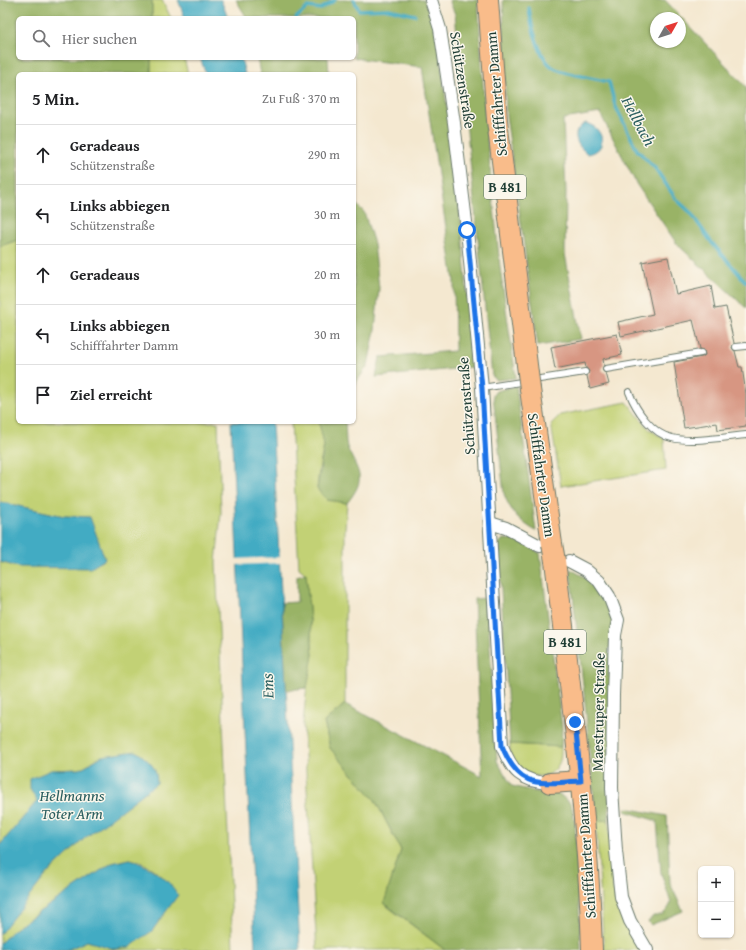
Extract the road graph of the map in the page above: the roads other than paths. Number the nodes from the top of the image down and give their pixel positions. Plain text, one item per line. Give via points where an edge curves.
1 (431, 0) edge
2 (488, 0) edge
3 (746, 346) edge
4 (736, 347) dead end
5 (701, 353) dead end
6 (606, 369) dead end
7 (585, 372) dead end
8 (482, 388) junction
9 (629, 392) dead end
10 (746, 435) edge
11 (490, 523) junction
12 (554, 553) junction
13 (581, 781) junction
14 (550, 783) joint
15 (592, 950) edge
16 (647, 950) edge

1 - 8 street, Schützenstraße via 440,29 454,123
2 - 12 main road, Schifffahrter Damm / B 481 via 497,120 529,381
3 - 4 lane
5 - 6 lane
7 - 8 lane
8 - 11 street, Schützenstraße
9 - 10 lane via 648,422 662,435 691,439
11 - 12 street, Maestruper Straße via 506,528
11 - 14 street, Schützenstraße via 502,746 509,762 520,775 536,783
12 - 13 main road, Schifffahrter Damm / B 481
12 - 16 street, Maestruper Straße via 586,570 600,581 618,620 612,695 612,788 616,851 621,897 630,921
13 - 14 main road
13 - 15 main road, Schifffahrter Damm / B 481

